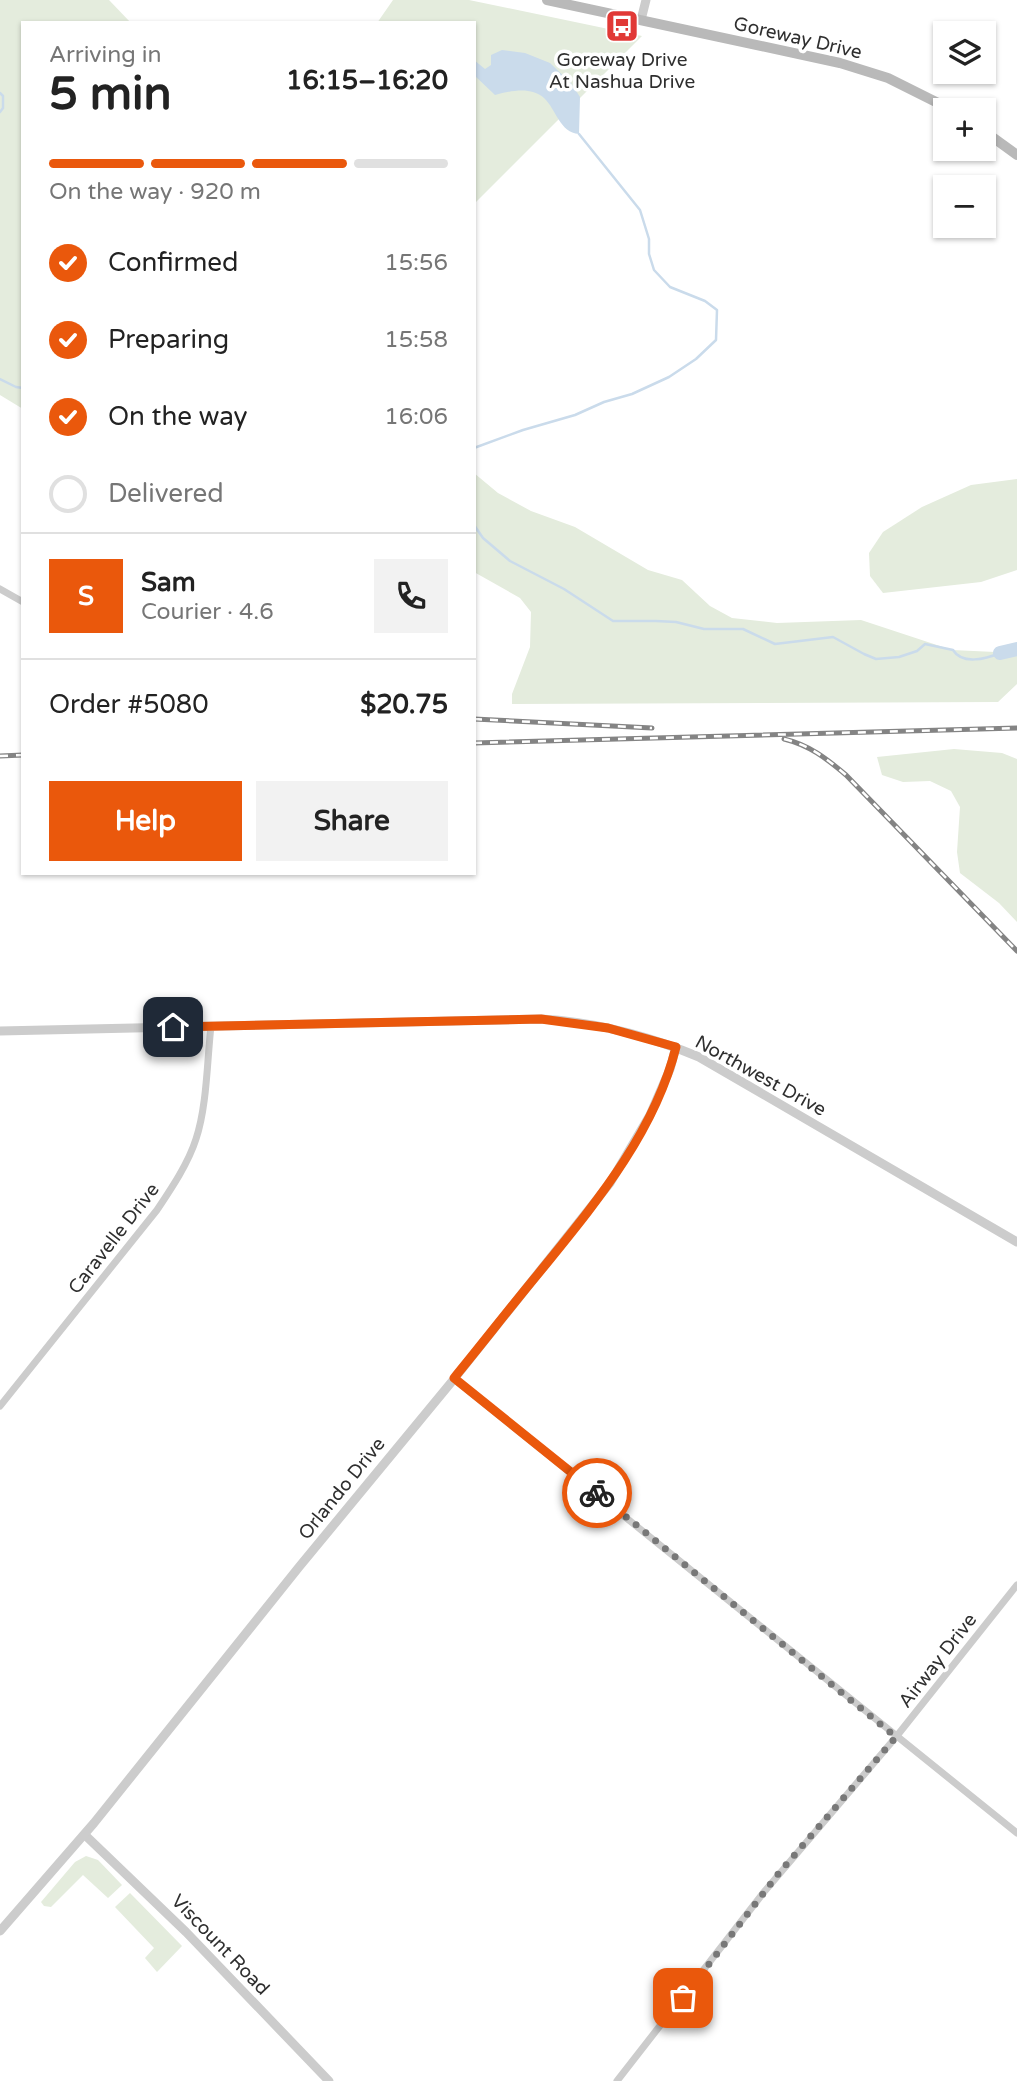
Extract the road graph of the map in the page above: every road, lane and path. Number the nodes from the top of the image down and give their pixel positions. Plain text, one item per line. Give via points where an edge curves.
1 (547, 0) edge
2 (646, 0) edge
3 (642, 20) junction
4 (933, 100) edge
5 (996, 140) edge
6 (1017, 155) edge
7 (0, 589) edge
8 (21, 601) edge
9 (211, 1026) junction
10 (0, 1031) edge
11 (676, 1047) junction
12 (1017, 1242) edge
13 (454, 1378) junction
14 (0, 1406) edge
15 (1017, 1585) edge
16 (896, 1737) junction
17 (1017, 1833) edge
18 (85, 1835) junction
19 (0, 1931) edge
20 (329, 2081) edge
21 (617, 2081) edge

1 - 3 main road, Goreway Drive
2 - 3 street
3 - 4 main road, Goreway Drive via 840,63 888,78
5 - 6 main road
7 - 8 street
9 - 10 street, Northwest Drive
9 - 11 street, Northwest Drive via 545,1019 608,1028
9 - 14 street, Caravelle Drive via 196,1139 173,1187
11 - 12 street, Northwest Drive
11 - 13 street, Orlando Drive via 650,1115 610,1182
13 - 16 street
13 - 18 street, Orlando Drive
15 - 16 street, Airway Drive
16 - 17 street
16 - 21 street, Airway Drive via 779,1873
18 - 19 street, Orlando Drive
18 - 20 street, Viscount Road

